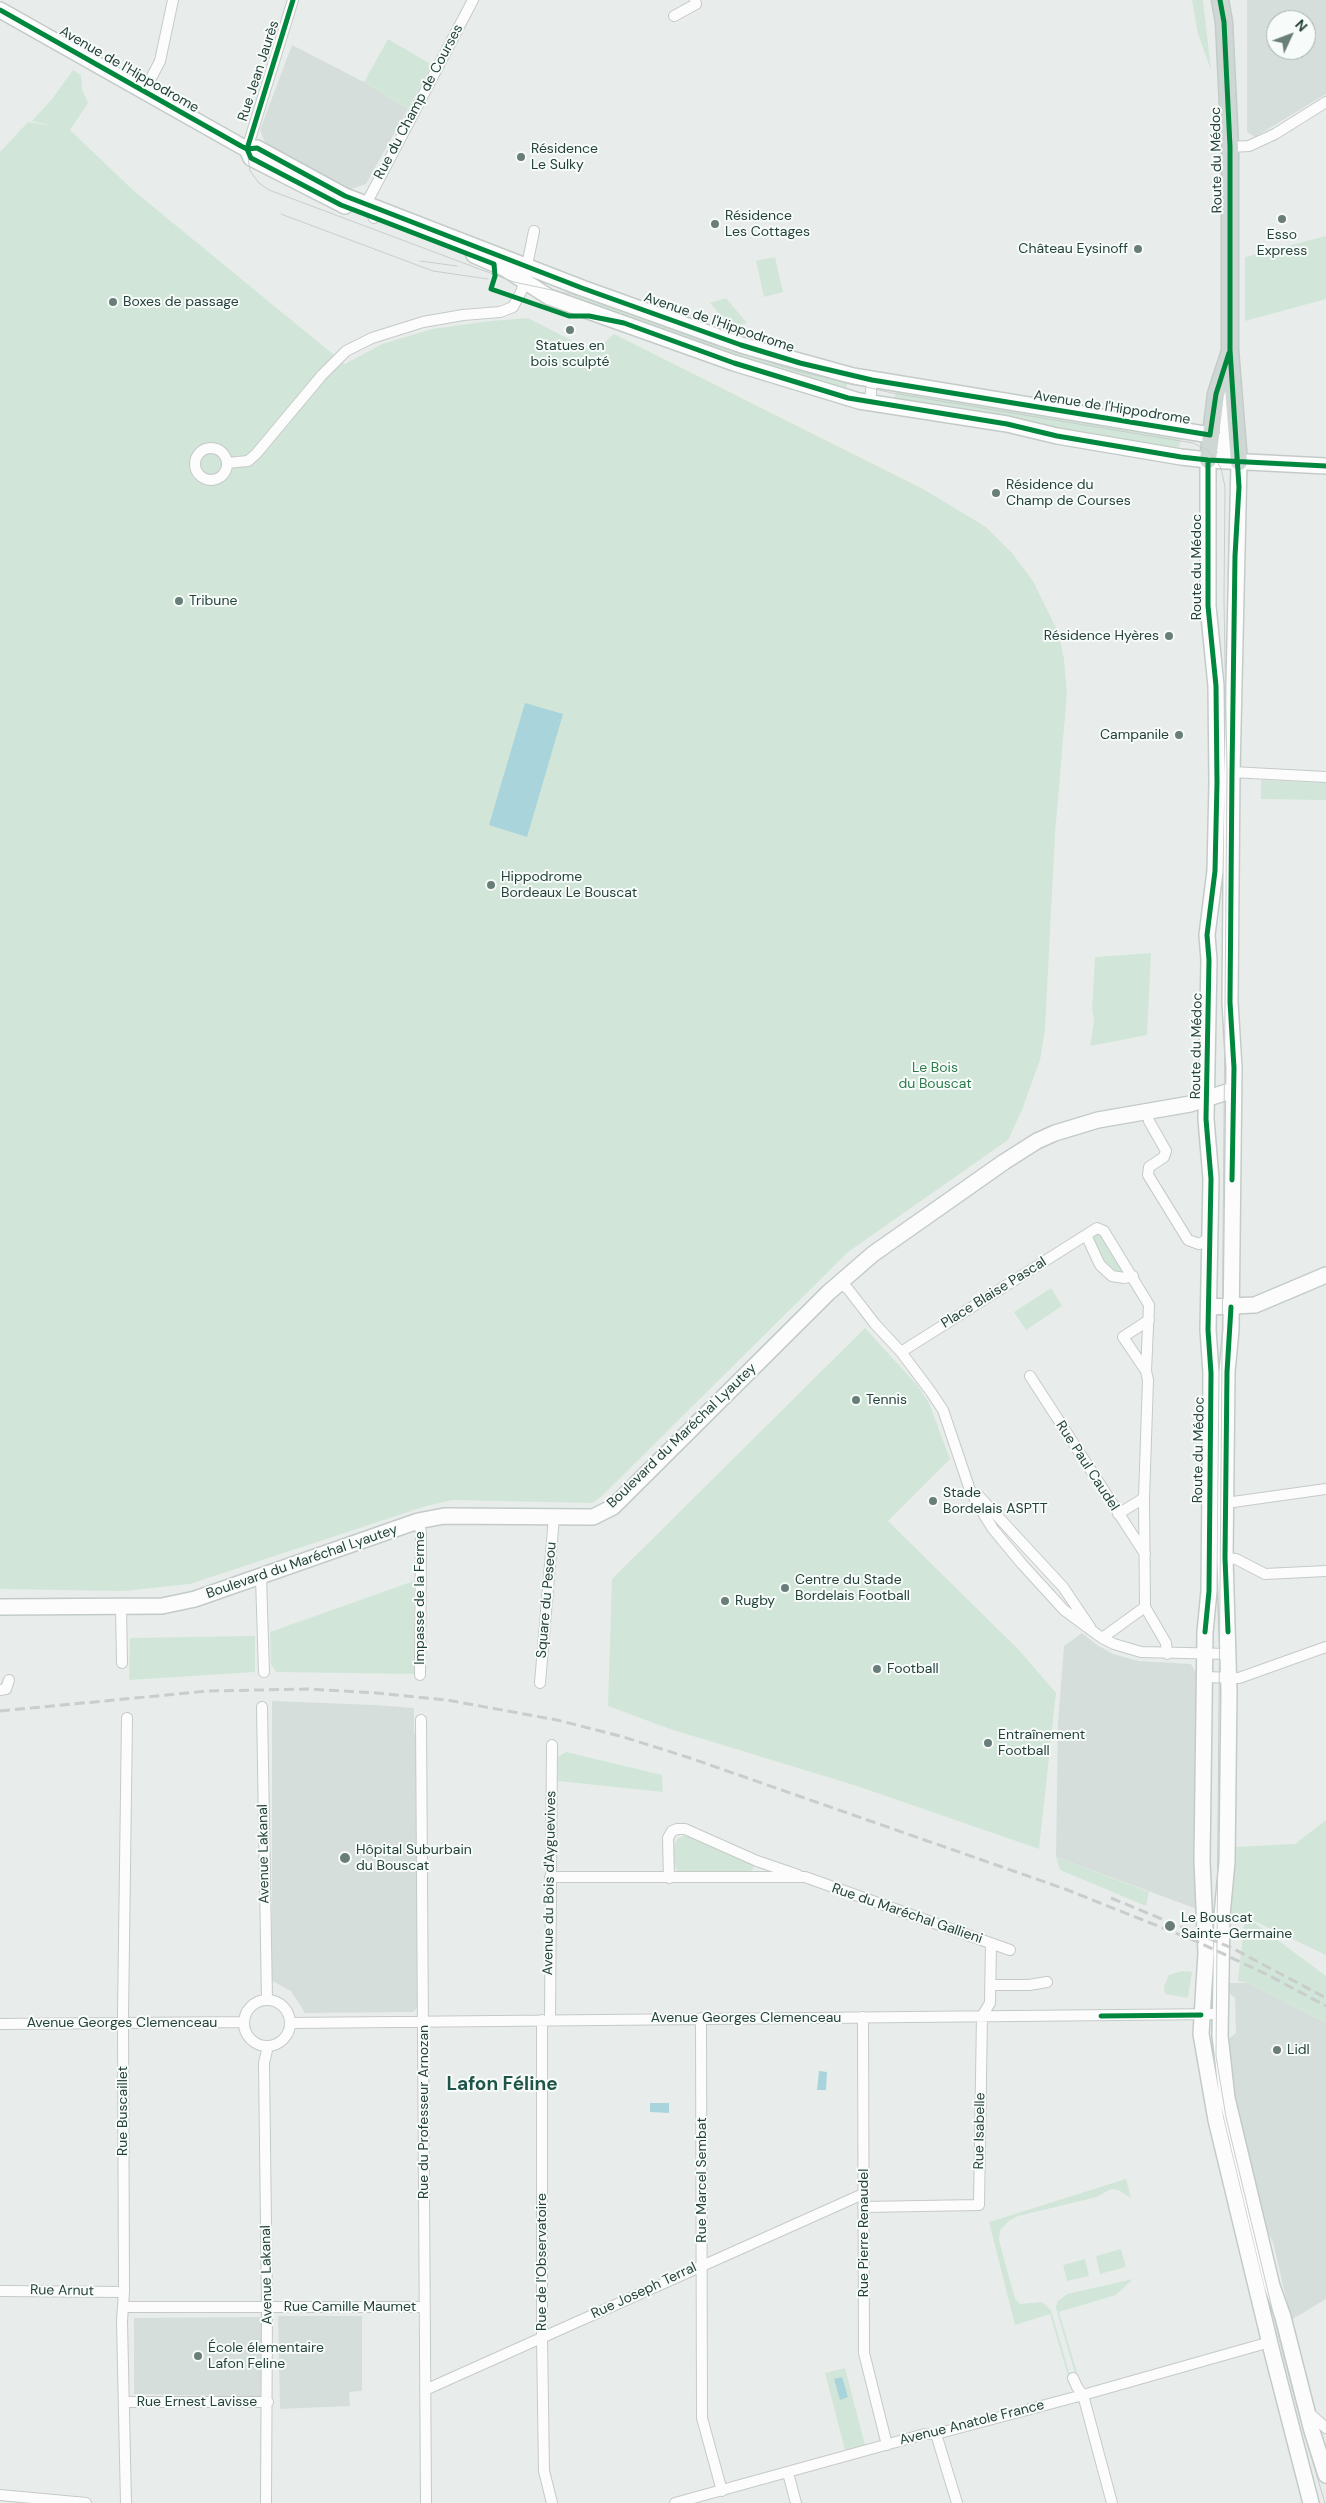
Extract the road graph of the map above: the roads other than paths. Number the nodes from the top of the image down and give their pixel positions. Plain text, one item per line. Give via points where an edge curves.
1 (292, 0) edge
2 (473, 0) edge
3 (695, 0) edge
4 (1220, 0) edge
5 (170, 1) edge
6 (0, 10) edge
7 (674, 16) dead end
8 (144, 92) junction
9 (1326, 102) edge
10 (1230, 147) junction
11 (247, 149) junction
12 (327, 198) junction
13 (366, 204) junction
14 (374, 218) junction
15 (534, 232) dead end
16 (527, 266) junction
17 (524, 281) junction
18 (1230, 350) junction
19 (1220, 378) junction
20 (872, 380) junction
21 (870, 403) junction
22 (1210, 435) junction
23 (1208, 460) junction
24 (1239, 462) junction
25 (227, 463) dead end
26 (1326, 466) edge
27 (1232, 772) junction
28 (1326, 777) edge
29 (1233, 1090) junction
30 (1207, 1100) junction
31 (1147, 1112) junction
32 (1086, 1235) junction
33 (1210, 1238) junction
34 (1133, 1276) junction
35 (1326, 1276) edge
36 (840, 1283) junction
37 (1209, 1307) junction
38 (1231, 1307) junction
39 (1149, 1320) junction
40 (902, 1352) junction
41 (1146, 1371) junction
42 (1030, 1376) dead end
43 (968, 1480) junction
44 (1326, 1489) edge
45 (1144, 1498) junction
46 (1226, 1503) junction
47 (1118, 1514) junction
48 (554, 1517) junction
49 (418, 1521) junction
50 (1018, 1539) junction
51 (1009, 1548) junction
52 (1146, 1554) junction
53 (1225, 1558) junction
54 (1326, 1571) edge
55 (261, 1577) junction
56 (1072, 1600) junction
57 (0, 1607) edge
58 (121, 1607) junction
59 (1145, 1607) junction
60 (1064, 1610) junction
61 (1090, 1628) junction
62 (1102, 1638) junction
63 (1326, 1647) edge
64 (1166, 1654) junction
65 (1205, 1654) junction
66 (1228, 1654) junction
67 (122, 1663) dead end
68 (264, 1672) dead end
69 (420, 1674) dead end
70 (1204, 1677) junction
71 (1229, 1678) junction
72 (10, 1680) dead end
73 (540, 1683) dead end
74 (0, 1690) edge
75 (262, 1708) dead end
76 (127, 1718) dead end
77 (422, 1720) dead end
78 (552, 1746) dead end
79 (550, 1878) junction
80 (669, 1878) junction
81 (804, 1878) junction
82 (991, 1943) junction
83 (1010, 1950) dead end
84 (1046, 1982) dead end
85 (990, 1986) junction
86 (267, 2000) junction
87 (1221, 2014) junction
88 (1201, 2015) junction
89 (982, 2016) junction
90 (863, 2017) junction
91 (701, 2018) junction
92 (546, 2020) junction
93 (123, 2022) junction
94 (244, 2022) junction
95 (424, 2022) junction
96 (290, 2023) junction
97 (0, 2024) edge
98 (268, 2046) junction
99 (863, 2194) junction
100 (863, 2207) junction
101 (702, 2264) junction
102 (0, 2290) edge
103 (124, 2292) junction
104 (124, 2306) junction
105 (268, 2306) junction
106 (425, 2307) junction
107 (542, 2338) junction
108 (1270, 2342) junction
109 (1073, 2378) dead end
110 (425, 2390) junction
111 (1083, 2395) junction
112 (125, 2402) junction
113 (268, 2402) junction
114 (1306, 2409) junction
115 (1326, 2428) edge
116 (936, 2434) junction
117 (887, 2445) junction
118 (788, 2473) junction
119 (1326, 2475) edge
120 (722, 2491) junction
121 (0, 2495) edge
122 (86, 2503) edge
123 (126, 2503) edge
124 (266, 2503) edge
125 (426, 2503) edge
126 (552, 2503) edge
127 (675, 2503) edge
128 (796, 2503) edge
129 (957, 2503) edge
130 (1112, 2503) edge
131 (1311, 2503) edge

1 - 11 street, Rue Jean Jaurès
2 - 13 street, Rue du Champ de Courses
3 - 7 street via 696,4
4 - 10 main road, Route du Médoc
5 - 8 street via 160,61
6 - 8 main road, Avenue de l'Hippodrome
8 - 11 main road, Avenue de l'Hippodrome
9 - 10 street via 1275,134 1249,146
10 - 18 main road, Route du Médoc
11 - 12 main road, Avenue de l'Hippodrome via 251,158
11 - 13 main road, Avenue de l'Hippodrome via 257,148
12 - 13 street via 361,207
12 - 14 main road, Avenue de l'Hippodrome
13 - 14 street
13 - 16 main road, Avenue de l'Hippodrome
14 - 17 main road, Avenue de l'Hippodrome via 483,259
15 - 16 street
16 - 17 street
16 - 20 main road, Avenue de l'Hippodrome via 741,345
17 - 21 main road, Avenue de l'Hippodrome via 549,298 771,375
17 - 25 street via 518,300 510,310 452,316 395,330 346,351 256,454 248,461
18 - 19 main road, Route du Médoc
18 - 24 main road, Route du Médoc
19 - 22 main road, Route du Médoc
19 - 24 street via 1224,394 1225,434
20 - 21 street
20 - 22 main road, Avenue de l'Hippodrome
21 - 23 main road, Avenue de l'Hippodrome
22 - 23 main road, Route du Médoc
22 - 24 main road
23 - 24 main road, Avenue de l'Hippodrome
23 - 30 main road, Route du Médoc via 1208,613 1216,686 1216,783 1215,871 1207,935
24 - 26 main road, Avenue de l'Hippodrome
24 - 27 main road, Route du Médoc
27 - 28 street
27 - 29 main road, Route du Médoc via 1230,1002
29 - 30 main road, Boulevard du Maréchal Lyautey
29 - 38 main road, Route du Médoc
30 - 31 main road, Boulevard du Maréchal Lyautey
30 - 33 main road, Route du Médoc
31 - 33 street via 1166,1151 1164,1157 1149,1167 1148,1175 1188,1240 1199,1244
31 - 36 main road, Boulevard du Maréchal Lyautey via 1098,1120 1037,1141 873,1254
32 - 34 street via 1100,1265 1112,1276
32 - 34 street via 1101,1228
32 - 40 street, Place Blaise Pascal
33 - 37 main road, Route du Médoc
34 - 39 street via 1149,1305
35 - 38 main road via 1255,1305
36 - 40 street
36 - 48 main road, Boulevard du Maréchal Lyautey via 613,1507 593,1517
37 - 38 main road
37 - 65 main road, Route du Médoc via 1210,1551
38 - 46 main road, Route du Médoc
39 - 41 street
39 - 41 street via 1123,1337
40 - 43 street via 943,1410
41 - 45 street
42 - 47 street, Rue Paul Caudel
43 - 50 street
43 - 51 street via 978,1506
44 - 46 street
45 - 47 street
45 - 52 street
46 - 53 main road, Route du Médoc
47 - 52 street, Rue Paul Caudel
48 - 49 main road, Boulevard du Maréchal Lyautey via 444,1516
48 - 73 street, Square du Peseou
49 - 55 main road, Boulevard du Maréchal Lyautey
49 - 69 street, Impasse de la Ferme via 421,1532
50 - 51 street
50 - 56 street
51 - 60 street
52 - 59 street
53 - 54 street via 1236,1559 1265,1574
53 - 66 main road, Route du Médoc
55 - 58 main road, Boulevard du Maréchal Lyautey via 178,1604
55 - 68 street
56 - 60 street
56 - 61 street
57 - 58 main road, Boulevard du Maréchal Lyautey
58 - 67 street
59 - 62 street
59 - 64 street via 1166,1643
60 - 61 street
61 - 62 street
62 - 64 street via 1141,1652
63 - 71 street via 1248,1675
64 - 65 street
65 - 66 street
65 - 70 main road, Route du Médoc
66 - 71 main road, Route du Médoc
70 - 71 street
70 - 88 main road, Route du Médoc via 1202,1861 1206,1952
71 - 87 main road, Route du Médoc
72 - 74 street via 6,1689
75 - 86 street, Avenue Lakanal
76 - 93 street, Rue Buscaillet
77 - 95 street, Rue du Professeur Arnozan
78 - 79 street, Avenue du Bois d'Ayguevives
79 - 80 street, Rue du Maréchal Gallieni
79 - 92 street, Avenue du Bois d'Ayguevives
80 - 81 street, Rue du Maréchal Gallieni
80 - 81 street, Rue du Maréchal Gallieni via 668,1838 677,1829 685,1829
81 - 82 street, Rue du Maréchal Gallieni
82 - 83 street, Rue du Maréchal Gallieni
82 - 85 street, Rue Isabelle
84 - 85 street
85 - 89 street, Rue Isabelle via 990,2003
86 - 94 street via 252,2007
86 - 96 street via 284,2007
87 - 88 street, Avenue Georges Clemenceau
87 - 114 main road, Route du Médoc via 1227,2098 1272,2286
88 - 89 street, Avenue Georges Clemenceau
88 - 108 main road, Route du Médoc via 1204,2059
89 - 90 street, Avenue Georges Clemenceau
89 - 100 street, Rue Isabelle via 979,2205
90 - 91 street, Avenue Georges Clemenceau
90 - 99 street, Rue Pierre Renaudel
91 - 92 street, Avenue Georges Clemenceau
91 - 101 street, Rue Marcel Sembat
92 - 95 street, Avenue Georges Clemenceau
92 - 107 street, Rue de l'Observatoire
93 - 94 street, Avenue Georges Clemenceau
93 - 97 street, Avenue Georges Clemenceau
93 - 103 street, Rue Buscaillet
94 - 98 street via 251,2039
95 - 96 street, Avenue Georges Clemenceau
95 - 106 street, Rue du Professeur Arnozan
96 - 98 street via 286,2037
98 - 105 street, Avenue Lakanal via 264,2063
99 - 100 street, Rue Pierre Renaudel
99 - 101 street, Rue Joseph Terral
100 - 117 street, Rue Pierre Renaudel via 864,2352
101 - 107 street, Rue Joseph Terral
101 - 120 street, Rue Marcel Sembat via 702,2418
102 - 103 street, Rue Arnut
103 - 104 street, Rue Buscaillet
104 - 105 street, Rue Camille Maumet
104 - 112 street, Rue Buscaillet
105 - 106 street, Rue Camille Maumet
105 - 113 street, Avenue Lakanal
106 - 110 street, Rue du Professeur Arnozan
107 - 110 street, Rue Joseph Terral
107 - 126 street, Rue de l'Observatoire via 544,2471
108 - 111 street, Avenue Anatole France
108 - 131 main road, Route du Médoc
109 - 111 street
110 - 125 street, Rue du Professeur Arnozan
111 - 116 street, Avenue Anatole France
111 - 130 street
112 - 113 street, Rue Ernest Lavisse
112 - 123 street, Rue Buscaillet
113 - 124 street, Avenue Lakanal
114 - 115 street
114 - 119 main road, Route du Médoc
116 - 117 street, Avenue Anatole France
116 - 129 street
117 - 118 street, Avenue Anatole France
118 - 120 street, Avenue Anatole France
118 - 128 street
120 - 127 street, Avenue Anatole France
121 - 122 street

